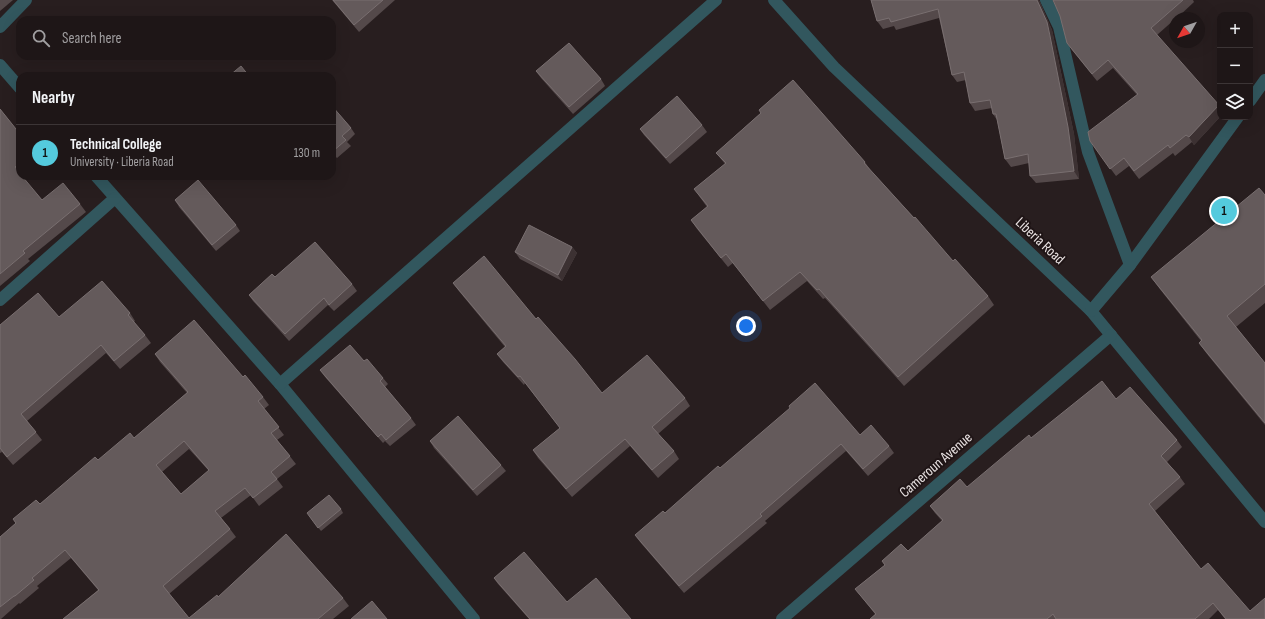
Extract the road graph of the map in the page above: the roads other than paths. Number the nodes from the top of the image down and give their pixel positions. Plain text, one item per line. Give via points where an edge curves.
1 (26, 0) edge
2 (716, 0) edge
3 (774, 0) edge
4 (1046, 0) edge
5 (0, 27) edge
6 (0, 65) edge
7 (1265, 80) edge
8 (16, 83) edge
9 (1253, 97) edge
10 (1236, 120) edge
11 (99, 180) edge
12 (115, 198) junction
13 (1130, 265) junction
14 (0, 300) edge
15 (1091, 311) junction
16 (1111, 336) junction
17 (280, 384) junction
18 (1265, 522) edge
19 (474, 619) edge
20 (782, 619) edge

1 - 5 street
2 - 17 street
3 - 15 street, Liberia Road via 834,67
4 - 13 street via 1059,27 1088,152
6 - 8 street
7 - 9 street
10 - 13 street
11 - 12 street
12 - 14 street
12 - 17 street
13 - 15 street
15 - 16 street, Liberia Road
16 - 18 street, Liberia Road
16 - 20 street, Cameroun Avenue
17 - 19 street

